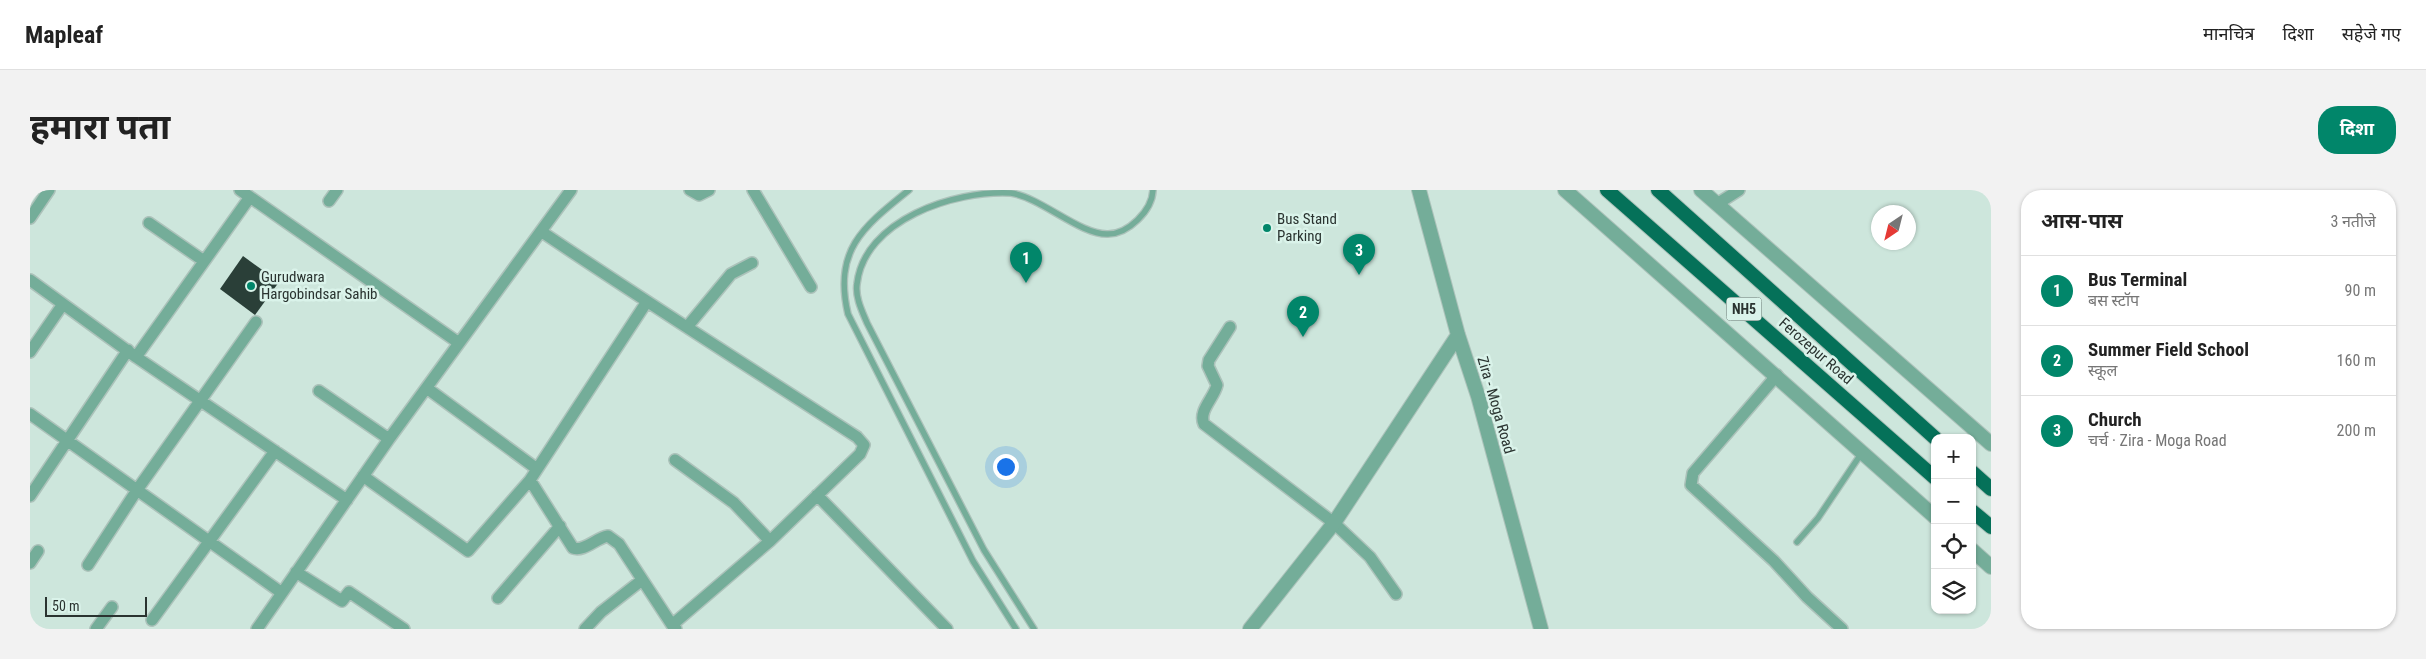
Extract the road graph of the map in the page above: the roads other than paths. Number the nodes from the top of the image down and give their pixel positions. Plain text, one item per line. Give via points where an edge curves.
1 (49, 190) edge
2 (337, 190) edge
3 (571, 190) edge
4 (690, 190) edge
5 (709, 190) edge
6 (753, 190) edge
7 (909, 190) edge
8 (1153, 190) edge
9 (1419, 190) edge
10 (1565, 190) edge
11 (1608, 190) edge
12 (1658, 190) edge
13 (1701, 190) edge
14 (1739, 190) edge
15 (1012, 191) edge
16 (245, 193) edge
17 (329, 201) dead end
18 (1717, 204) junction
19 (30, 218) edge
20 (149, 223) dead end
21 (542, 232) junction
22 (204, 261) junction
23 (752, 263) dead end
24 (30, 280) edge
25 (811, 287) dead end
26 (646, 303) junction
27 (63, 304) junction
28 (256, 322) dead end
29 (687, 327) junction
30 (1230, 328) dead end
31 (1458, 335) junction
32 (459, 343) junction
33 (30, 352) edge
34 (132, 353) junction
35 (1777, 375) junction
36 (428, 388) junction
37 (319, 391) dead end
38 (201, 401) junction
39 (30, 414) edge
40 (1931, 434) edge
41 (389, 440) junction
42 (67, 441) junction
43 (1991, 444) edge
44 (275, 452) junction
45 (1862, 452) junction
46 (675, 460) dead end
47 (537, 469) junction
48 (1931, 474) edge
49 (363, 476) junction
50 (1976, 476) edge
51 (530, 480) junction
52 (1991, 489) edge
53 (137, 490) junction
54 (30, 496) edge
55 (817, 496) junction
56 (347, 500) junction
57 (1931, 513) edge
58 (1976, 514) edge
59 (1334, 523) junction
60 (560, 526) junction
61 (1991, 527) edge
62 (770, 541) junction
63 (210, 542) junction
64 (1797, 542) dead end
65 (38, 552) dead end
66 (1976, 554) edge
67 (30, 563) edge
68 (88, 565) dead end
69 (1991, 567) edge
70 (296, 572) junction
71 (642, 580) junction
72 (282, 593) junction
73 (1396, 594) dead end
74 (498, 598) dead end
75 (112, 607) dead end
76 (152, 620) dead end
77 (674, 627) edge
78 (96, 629) edge
79 (257, 629) edge
80 (404, 629) edge
81 (585, 629) edge
82 (947, 629) edge
83 (1016, 629) edge
84 (1034, 629) edge
85 (1250, 629) edge
86 (1541, 629) edge
87 (1842, 629) edge

1 - 19 street
2 - 17 street
3 - 21 street
4 - 5 street via 699,195
6 - 25 street
7 - 83 lane via 868,225 850,250 842,280 848,314 973,561
8 - 15 lane via 1149,204 1136,220 1120,232 1107,235 1084,228 1045,205
9 - 31 street, Zira - Moga Road
10 - 35 street
11 - 48 highway, Ferozepur Road / NH5
12 - 40 highway, Ferozepur Road / NH5
13 - 18 street
14 - 18 street
15 - 84 lane via 982,192 944,199 893,223 874,241 864,259 857,293 867,324 984,550
16 - 22 street
16 - 32 street
18 - 43 street
20 - 22 street
21 - 26 street
21 - 32 street
22 - 34 street
23 - 29 street via 731,274
24 - 27 street
26 - 29 street
26 - 47 street
27 - 33 street
27 - 34 street
28 - 38 street
29 - 55 street via 861,441 864,445 860,454
30 - 59 street via 1209,360 1208,366 1217,385 1203,413 1204,424
31 - 59 street
31 - 86 street, Zira - Moga Road via 1478,396
32 - 36 street
34 - 38 street
34 - 42 street
35 - 45 street
35 - 87 street via 1693,473 1690,485 1774,561
36 - 41 street
36 - 47 street
37 - 41 street
38 - 44 street
38 - 53 street
39 - 42 street
41 - 49 street
42 - 53 street
42 - 54 street
44 - 56 street
44 - 63 street
45 - 57 street
45 - 64 lane
46 - 62 street via 734,503
47 - 51 street
49 - 51 street via 468,551
49 - 56 street
50 - 52 highway
51 - 60 street
53 - 63 street
53 - 68 street
55 - 62 street
55 - 82 street
56 - 70 street
58 - 61 highway
59 - 73 street via 1370,557
59 - 85 street
60 - 71 street via 570,544 578,549 601,537 613,539
60 - 74 street
62 - 77 street
63 - 72 street
63 - 76 street
65 - 67 street
66 - 69 street
70 - 72 street
70 - 80 street via 342,600 349,592
71 - 77 street
71 - 81 street
72 - 79 street
75 - 78 street

